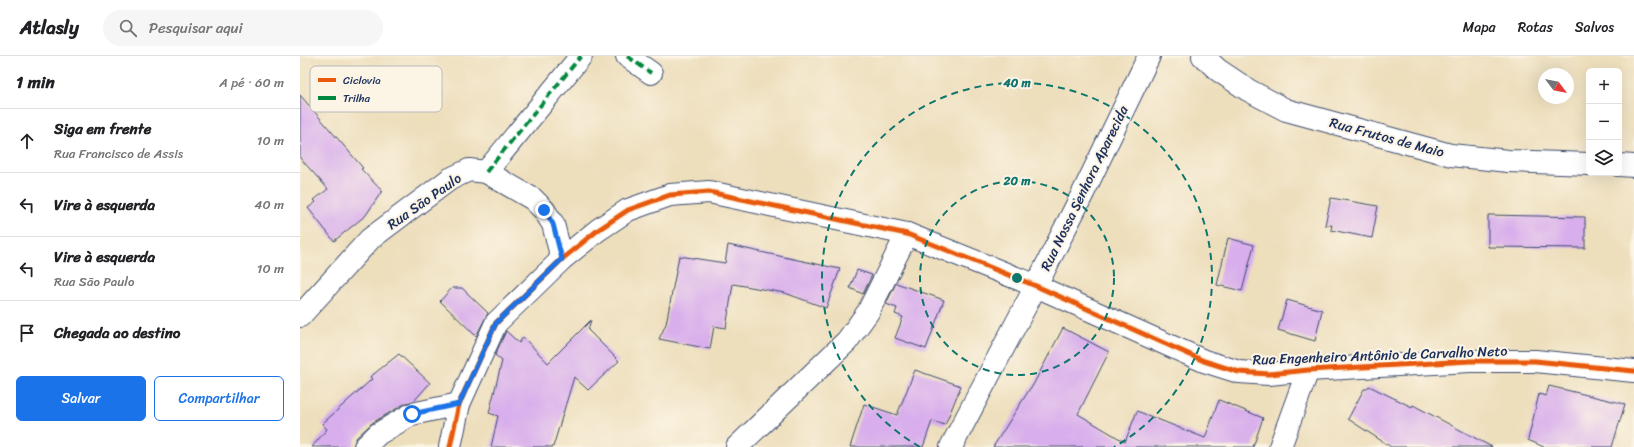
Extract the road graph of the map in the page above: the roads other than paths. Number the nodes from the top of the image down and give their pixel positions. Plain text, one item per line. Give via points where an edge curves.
1 (581, 56) edge
2 (627, 56) edge
3 (1149, 56) edge
4 (1203, 56) edge
5 (651, 73) dead end
6 (1586, 164) edge
7 (1622, 165) edge
8 (1634, 166) edge
9 (486, 172) junction
10 (907, 234) junction
11 (562, 259) junction
12 (1036, 286) junction
13 (300, 316) edge
14 (1308, 370) junction
15 (1634, 371) edge
16 (459, 404) junction
17 (365, 447) edge
18 (450, 447) edge
19 (737, 447) edge
20 (951, 447) edge
21 (1280, 447) edge

1 - 9 street
2 - 5 street
3 - 12 street, Rua Nossa Senhora Aparecida
4 - 6 street, Rua Frutos de Maio via 1218,70 1248,90 1286,110 1451,155 1508,161
7 - 8 street
9 - 11 street, Rua São Paulo via 533,199 544,210 553,224
9 - 13 street, Rua São Paulo via 469,170 450,179 370,240
10 - 11 street, Rua Engenheiro Antônio de Carvalho Neto via 709,192 670,195 628,210
10 - 12 street, Rua Engenheiro Antônio de Carvalho Neto
10 - 19 street via 868,312 847,341
11 - 16 street, Rua Engenheiro Antônio de Carvalho Neto via 496,323
12 - 14 street, Rua Engenheiro Antônio de Carvalho Neto via 1204,361 1239,372 1268,374
12 - 20 street, Rua Nossa Senhora Aparecida
14 - 15 street, Rua Engenheiro Antônio de Carvalho Neto via 1484,361 1535,361
14 - 21 street
16 - 17 street via 412,414 378,434
16 - 18 street, Rua Engenheiro Antônio de Carvalho Neto

